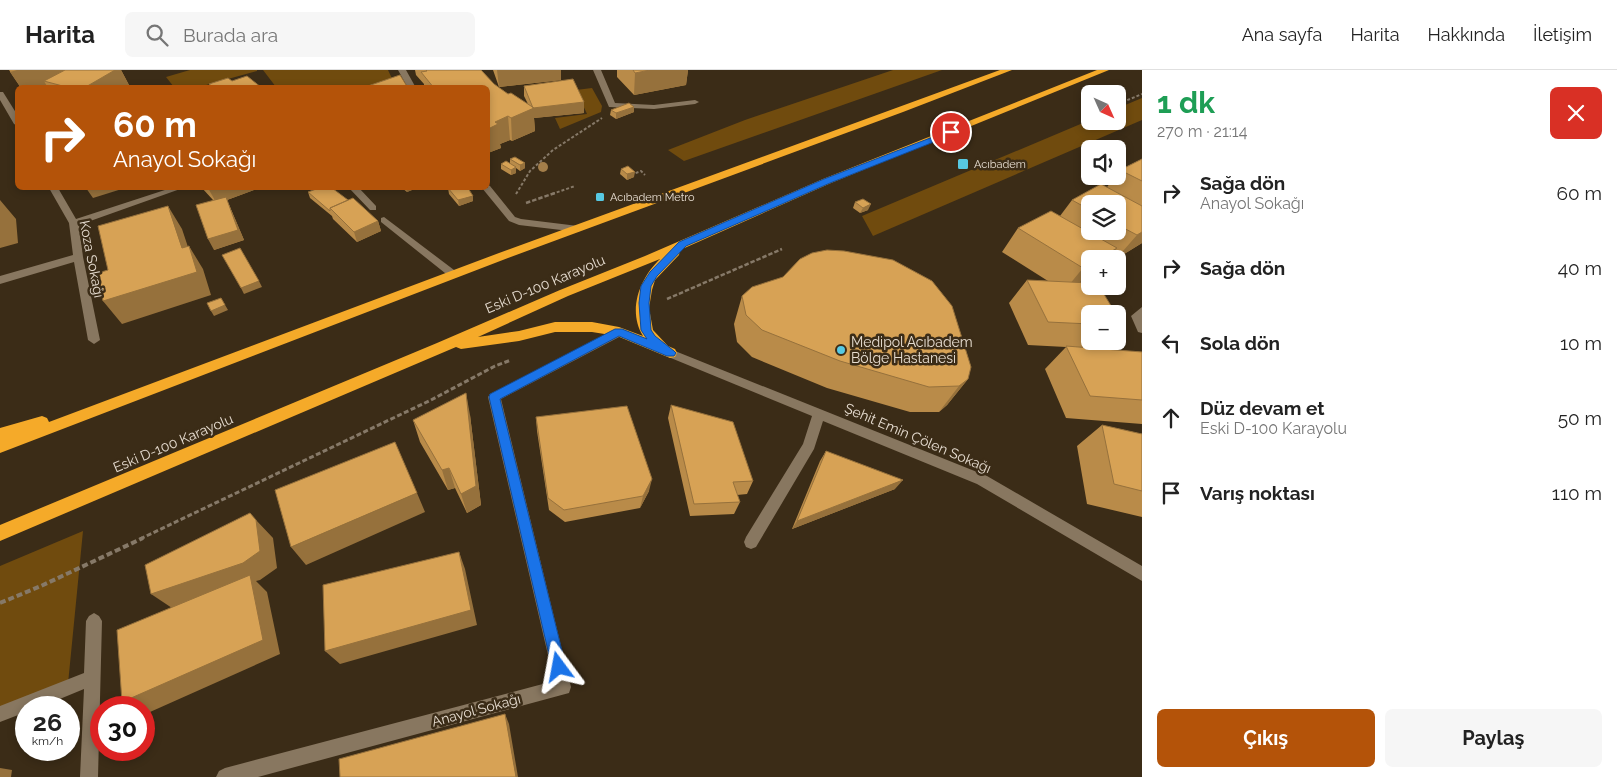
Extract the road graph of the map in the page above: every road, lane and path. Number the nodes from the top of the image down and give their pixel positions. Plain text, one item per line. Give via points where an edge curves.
1 (402, 70) edge
2 (597, 70) edge
3 (1008, 70) edge
4 (1105, 70) edge
5 (410, 85) edge
6 (0, 94) edge
7 (1142, 94) edge
8 (1126, 101) edge
9 (695, 102) dead end
10 (605, 112) dead end
11 (15, 119) edge
12 (645, 174) dead end
13 (628, 176) edge
14 (575, 186) dead end
15 (55, 190) edge
16 (172, 190) edge
17 (356, 190) edge
18 (489, 190) edge
19 (514, 196) dead end
20 (519, 205) dead end
21 (373, 208) dead end
22 (384, 220) dead end
23 (74, 223) junction
24 (578, 229) junction
25 (682, 244) junction
26 (782, 249) dead end
27 (78, 257) junction
28 (454, 275) junction
29 (0, 280) edge
30 (664, 300) dead end
31 (1142, 311) edge
32 (1142, 330) edge
33 (619, 332) junction
34 (94, 340) dead end
35 (442, 347) junction
36 (670, 353) junction
37 (519, 356) dead end
38 (194, 376) junction
39 (819, 414) junction
40 (0, 434) edge
41 (0, 447) edge
42 (0, 533) edge
43 (751, 542) dead end
44 (1142, 574) edge
45 (0, 602) edge
46 (94, 621) dead end
47 (92, 678) junction
48 (0, 714) edge
49 (89, 777) edge
50 (226, 777) edge

1 - 5 street
2 - 9 street via 612,105 673,107
3 - 24 highway
4 - 25 highway, Eski D-100 Karayolu via 827,181
6 - 11 street
7 - 8 path
10 - 19 path via 602,118 551,151 530,171
12 - 13 path via 641,171
14 - 20 path
15 - 23 street, Koza Sokağı
16 - 23 street
17 - 21 street
18 - 24 street via 512,219
22 - 28 street
23 - 27 street, Koza Sokağı
24 - 28 highway
25 - 35 highway, Eski D-100 Karayolu
25 - 36 highway via 653,274 646,286 644,303 646,330
26 - 30 path
27 - 29 street
27 - 34 street, Koza Sokağı
28 - 38 highway
31 - 32 street via 1136,316
33 - 35 highway via 592,327 555,327 519,336
33 - 36 highway
33 - 50 street, Anayol Sokağı via 494,397 563,686
35 - 42 highway, Eski D-100 Karayolu
36 - 39 street, Şehit Emin Çölen Sokağı
37 - 45 path via 257,484 41,586
38 - 40 highway
38 - 41 highway
39 - 43 street via 809,445
39 - 44 street, Şehit Emin Çölen Sokağı via 982,480
46 - 47 street
47 - 48 street
47 - 49 street

